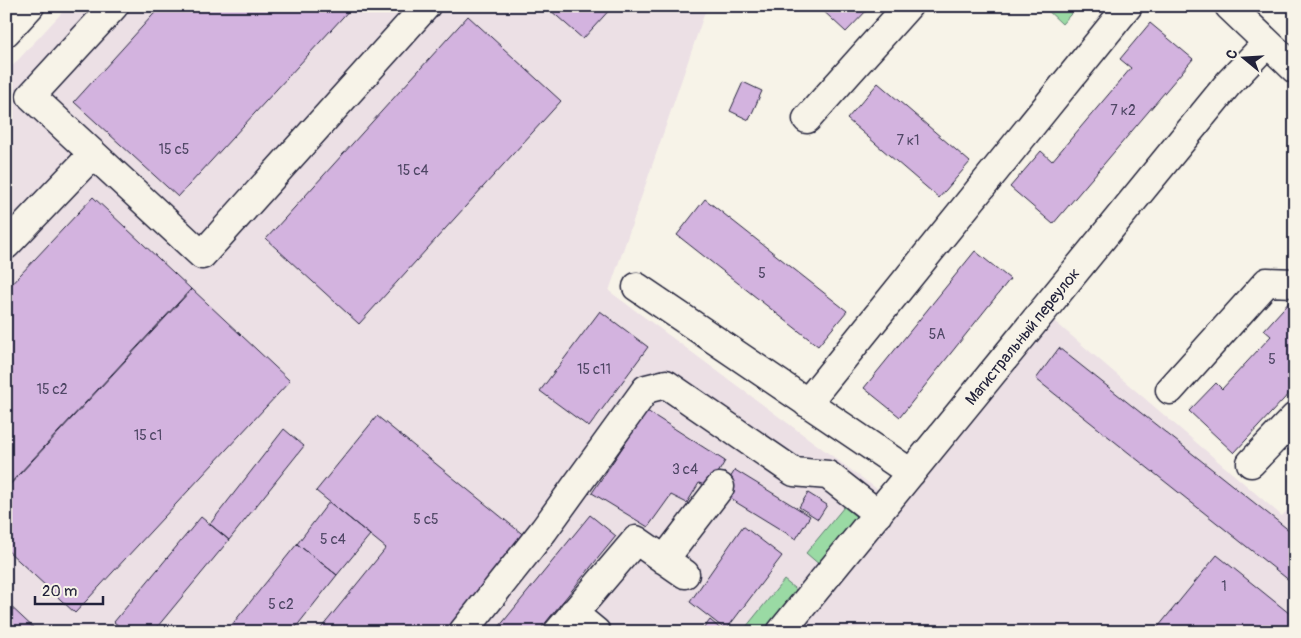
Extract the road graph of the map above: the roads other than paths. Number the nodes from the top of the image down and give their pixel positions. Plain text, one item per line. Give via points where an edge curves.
1 (114, 6) edge
2 (426, 6) edge
3 (908, 6) edge
4 (1128, 6) edge
5 (1229, 6) edge
6 (1267, 43) junction
7 (1295, 69) edge
8 (807, 119) dead end
9 (93, 154) junction
10 (6, 244) edge
11 (1295, 283) edge
12 (637, 287) dead end
13 (1170, 390) dead end
14 (807, 403) junction
15 (1295, 417) edge
16 (1251, 463) dead end
17 (911, 473) junction
18 (720, 487) dead end
19 (878, 514) junction
20 (566, 622) edge
21 (788, 629) edge
22 (462, 632) edge
23 (596, 632) edge

1 - 9 street via 31,96
2 - 9 street via 202,255
3 - 8 street
4 - 14 street
5 - 6 street
6 - 7 street
6 - 17 street, Магистральный переулок via 1228,84
9 - 10 street
11 - 13 street via 1267,282
12 - 14 street
14 - 17 street
15 - 16 street
17 - 19 street, Магистральный переулок
18 - 20 street via 675,567 636,540
19 - 21 street, Магистральный переулок
19 - 22 street via 828,475 794,472 666,384 646,389 544,530
20 - 23 street

